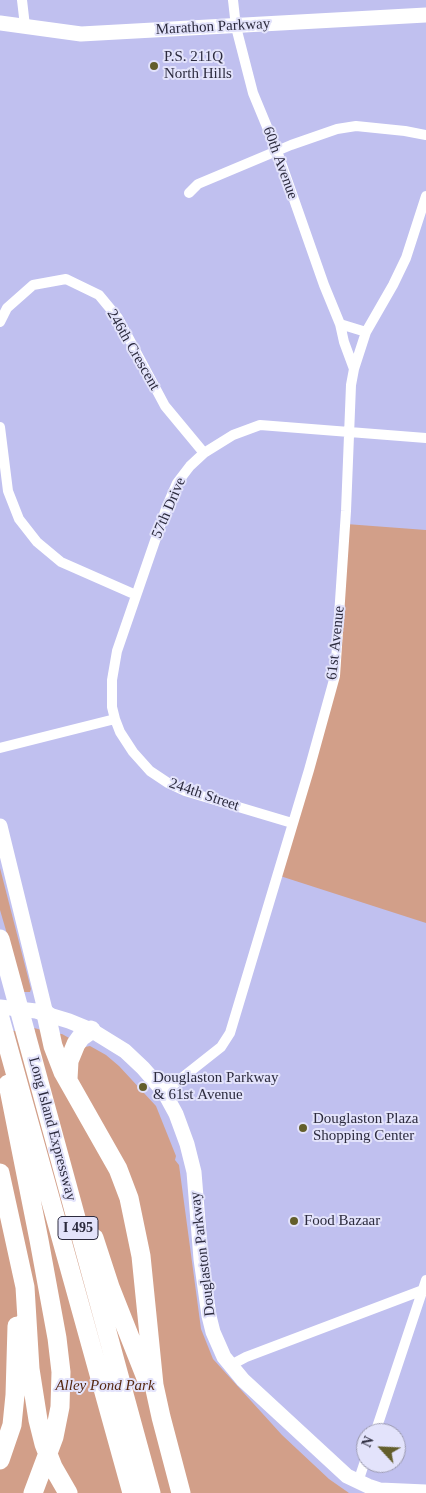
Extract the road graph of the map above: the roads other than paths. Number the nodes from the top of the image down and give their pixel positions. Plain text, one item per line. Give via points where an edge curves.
1 (22, 0) edge
2 (233, 0) edge
3 (426, 16) edge
4 (0, 22) edge
5 (25, 26) junction
6 (236, 27) junction
7 (426, 135) edge
8 (277, 151) junction
9 (189, 193) dead end
10 (426, 196) edge
11 (0, 322) edge
12 (340, 324) junction
13 (366, 332) junction
14 (354, 369) junction
15 (0, 427) edge
16 (350, 432) junction
17 (426, 438) edge
18 (204, 453) junction
19 (136, 595) junction
20 (115, 718) junction
21 (0, 748) edge
22 (292, 823) junction
23 (0, 826) edge
24 (0, 939) edge
25 (7, 963) junction
26 (0, 1007) edge
27 (41, 1013) junction
28 (0, 1018) edge
29 (91, 1030) junction
30 (0, 1043) edge
31 (68, 1079) junction
32 (164, 1092) junction
33 (0, 1173) edge
34 (10, 1216) junction
35 (424, 1285) edge
36 (231, 1365) junction
37 (160, 1417) junction
38 (377, 1423) edge
39 (0, 1460) edge
40 (361, 1473) edge
41 (358, 1482) junction
42 (36, 1485) edge
43 (67, 1491) edge
44 (426, 1492) edge
45 (27, 1493) edge
46 (132, 1493) edge
47 (150, 1493) edge
48 (181, 1493) edge

1 - 5 street
2 - 6 street, 60th Avenue
3 - 6 main road, Marathon Parkway
4 - 5 main road, Marathon Parkway
5 - 6 main road, Marathon Parkway via 81,34
6 - 8 street, 60th Avenue via 253,93
7 - 8 street via 356,126 337,128
8 - 9 street via 198,184
8 - 12 street, 60th Avenue
10 - 13 street, 61st Avenue via 406,258
11 - 18 street, 246th Crescent via 7,308 33,285 66,279 99,295 118,318 165,406
12 - 13 street
12 - 14 street, 60th Avenue
13 - 14 street, 61st Avenue
14 - 16 street, 61st Avenue
15 - 19 street via 8,491 19,519 37,542 61,562
16 - 17 street, 57th Drive
16 - 18 street, 57th Drive via 260,425 233,435
16 - 22 street, 61st Avenue via 334,676
18 - 19 street, 57th Drive via 177,484
19 - 20 street, 57th Drive via 113,668
20 - 21 street
20 - 22 street, 244th Street via 133,752 168,783
22 - 32 street, 61st Avenue via 230,1033 221,1047
23 - 27 main road
24 - 25 highway, Long Island Expressway / I 495
25 - 37 highway via 104,1270
25 - 47 highway, Long Island Expressway / I 495
26 - 27 main road, Douglaston Parkway
27 - 29 main road, Douglaston Parkway
27 - 31 highway
28 - 46 highway, Long Island Expressway / I 495
29 - 31 highway via 76,1044 69,1061
29 - 32 main road, Douglaston Parkway via 125,1051
30 - 42 highway via 47,1279 61,1372 60,1407 54,1437
31 - 37 highway via 118,1169 129,1198 141,1256
32 - 36 main road, Douglaston Parkway via 184,1134 194,1172 209,1316 219,1347
33 - 34 highway
34 - 39 highway via 18,1287 15,1395 12,1425
34 - 43 highway via 25,1287 30,1369 38,1420 47,1452
35 - 36 street
35 - 38 street
36 - 41 main road, Douglaston Parkway via 338,1470
37 - 48 highway
40 - 41 street
41 - 44 main road, Douglaston Parkway via 380,1490
42 - 45 highway

